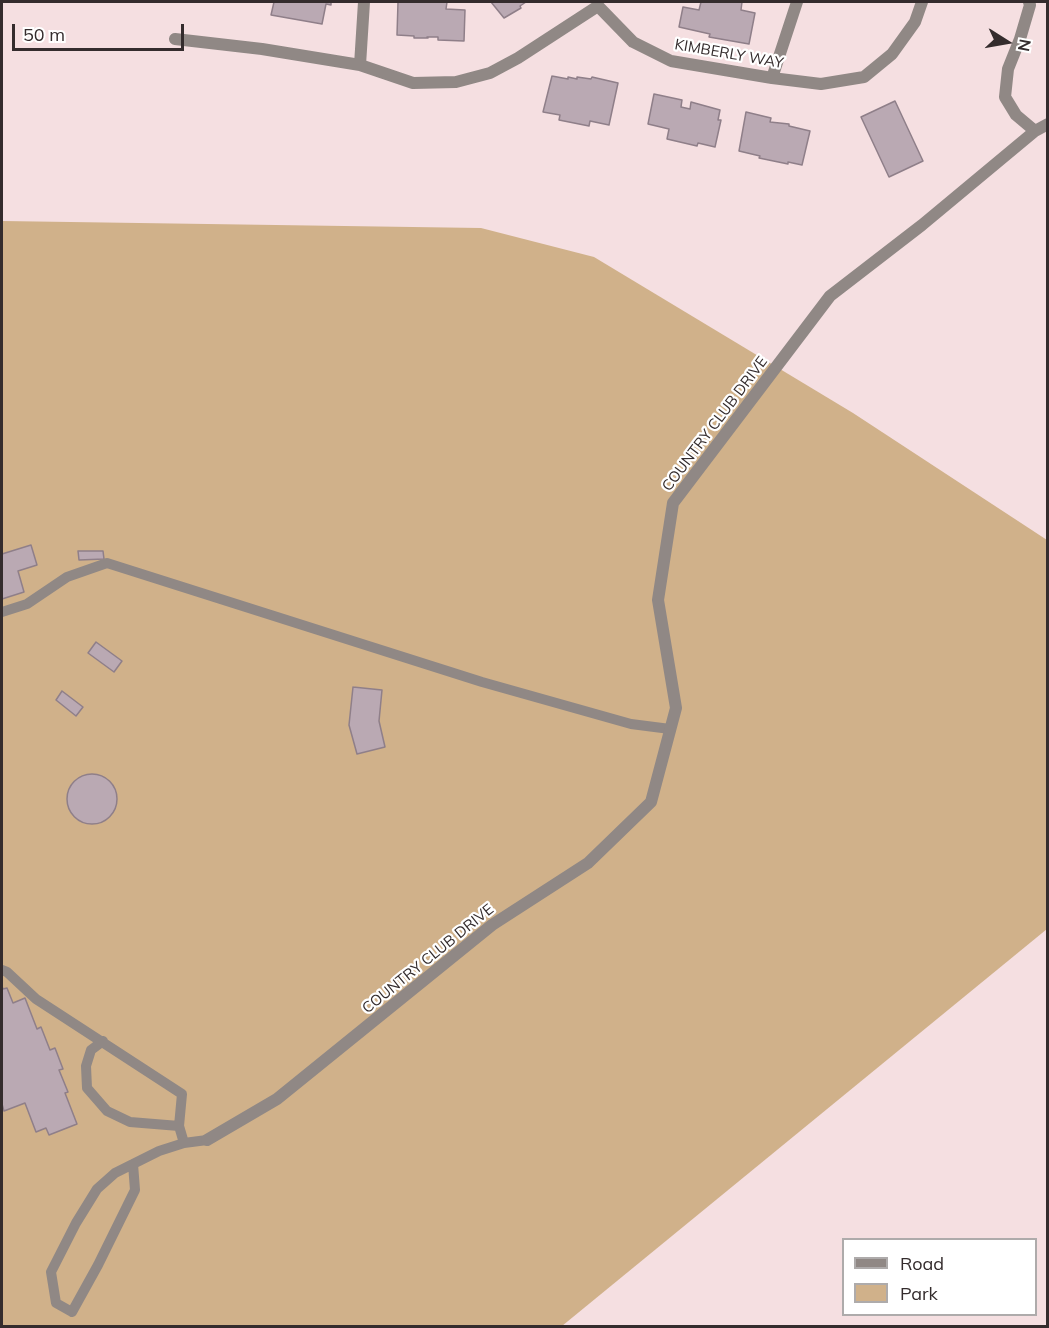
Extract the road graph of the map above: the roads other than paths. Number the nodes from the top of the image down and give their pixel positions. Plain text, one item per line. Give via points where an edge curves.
1 (364, 2) edge
2 (797, 2) edge
3 (922, 2) edge
4 (1029, 2) edge
5 (598, 4) edge
6 (175, 39) dead end
7 (360, 65) junction
8 (772, 78) junction
9 (1047, 124) edge
10 (1035, 131) junction
11 (2, 612) edge
12 (670, 729) junction
13 (2, 970) edge
14 (103, 1041) junction
15 (179, 1126) junction
16 (207, 1140) joint
17 (183, 1143) junction
18 (133, 1164) junction

1 - 7 street
2 - 8 street
3 - 8 street, KIMBERLY WAY via 915,22 892,54 864,77 821,84
4 - 10 street via 1008,69 1005,97 1016,115
5 - 7 street, KIMBERLY WAY via 518,58 490,73 456,82 412,83
5 - 8 street, KIMBERLY WAY via 633,42 671,61
6 - 7 street, KIMBERLY WAY
9 - 10 street, COUNTRY CLUB DRIVE
10 - 12 street, COUNTRY CLUB DRIVE via 830,296 674,503 658,600 676,708
11 - 12 lane via 27,604 67,576 107,563 482,682 631,724
12 - 16 street, COUNTRY CLUB DRIVE via 651,802 588,863 492,925 277,1100
13 - 14 lane via 36,999
14 - 15 lane via 182,1094
14 - 15 lane via 91,1050 86,1066 87,1088 107,1111 130,1122
15 - 17 lane
16 - 17 lane
17 - 18 lane
18 - 18 lane via 135,1190 72,1312 56,1303 51,1272 97,1189

